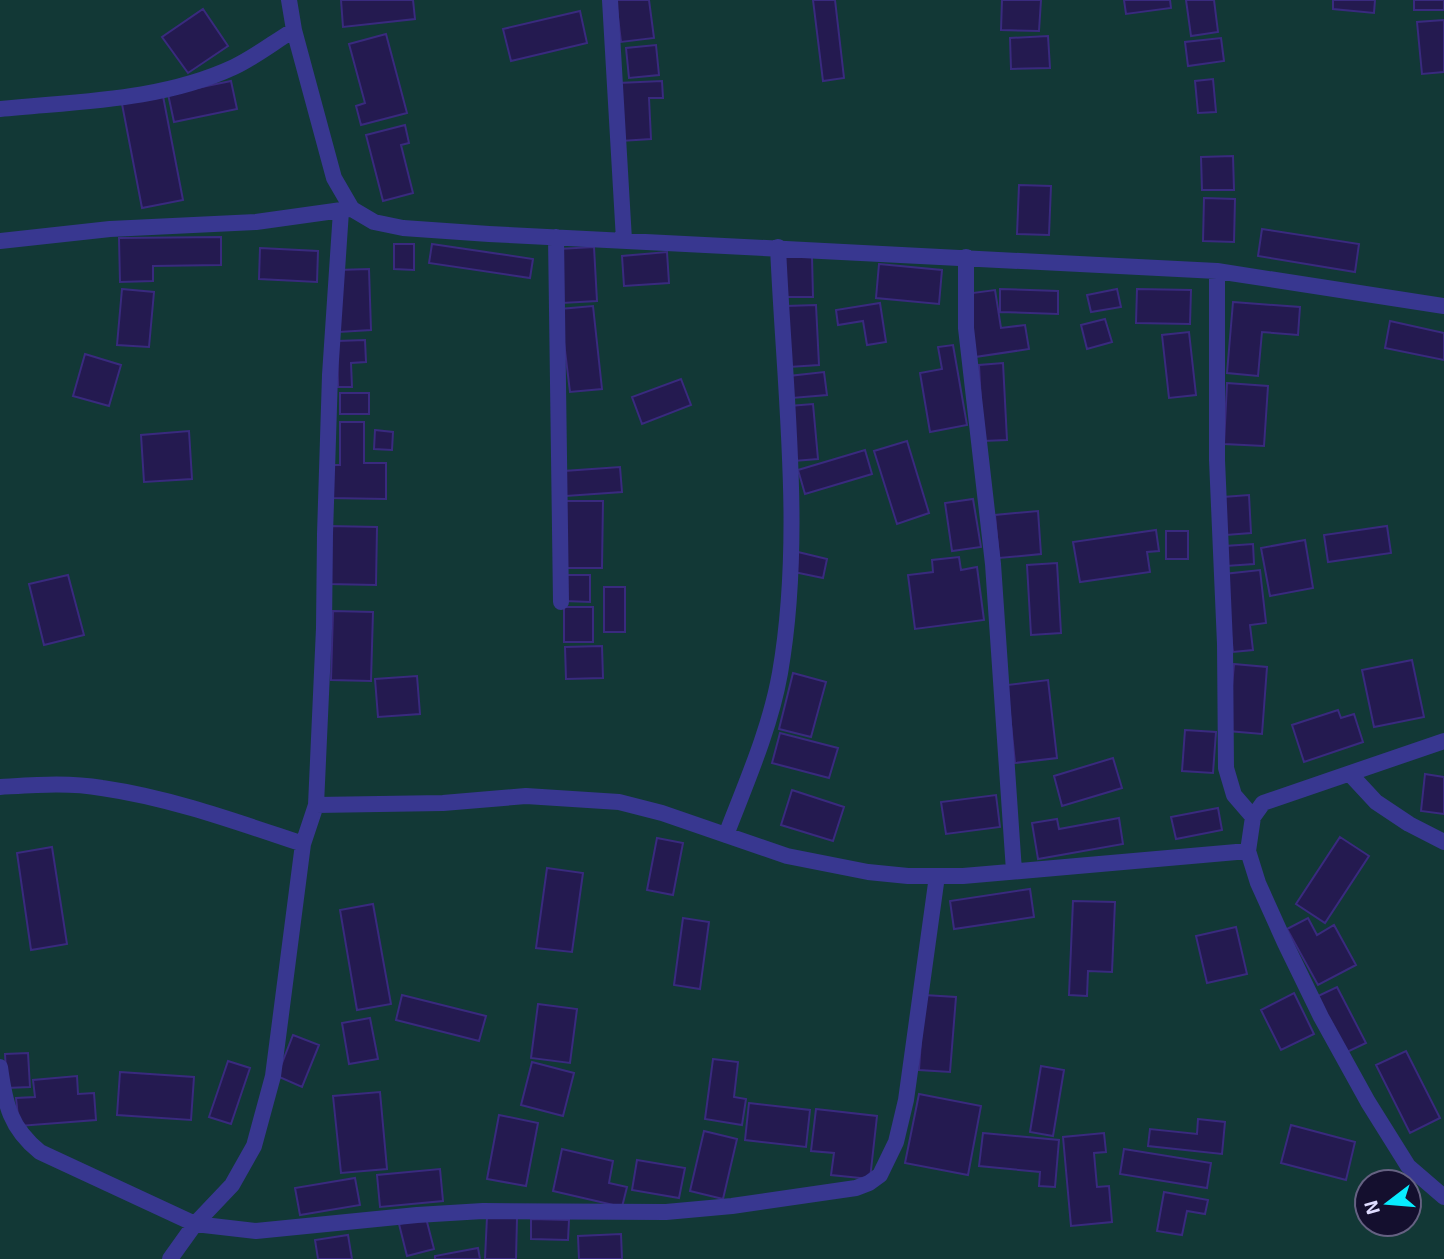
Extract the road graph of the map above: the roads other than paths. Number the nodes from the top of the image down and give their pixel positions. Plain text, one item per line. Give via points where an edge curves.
1 (289, 0) edge
2 (610, 0) edge
3 (294, 30) junction
4 (0, 109) edge
5 (347, 210) junction
6 (556, 237) junction
7 (0, 240) edge
8 (624, 240) junction
9 (778, 247) junction
10 (966, 257) junction
11 (1217, 271) junction
12 (1444, 306) edge
13 (561, 602) dead end
14 (1444, 741) edge
15 (1350, 774) junction
16 (0, 786) edge
17 (316, 805) junction
18 (1253, 817) junction
19 (726, 835) junction
20 (1444, 842) edge
21 (303, 844) junction
22 (1248, 851) junction
23 (1014, 871) junction
24 (937, 876) junction
25 (0, 1068) edge
26 (1444, 1197) edge
27 (195, 1224) junction
28 (170, 1259) edge

1 - 3 lane
2 - 8 lane
3 - 4 lane via 237,65 179,87 113,99
3 - 5 lane
5 - 6 lane via 403,228
5 - 7 lane via 256,222
5 - 17 lane via 330,375
6 - 8 lane
6 - 13 lane
8 - 9 lane
9 - 10 lane
9 - 19 lane via 790,595 775,695
10 - 11 lane
10 - 23 lane via 966,328 993,564
11 - 12 lane
11 - 18 lane via 1226,768 1234,795
14 - 15 lane
15 - 18 lane via 1267,801
15 - 20 lane via 1376,802
16 - 21 lane via 100,787 174,802
17 - 19 lane via 562,797 641,806
17 - 21 lane
18 - 22 lane
19 - 24 lane via 787,856 868,872
21 - 27 lane via 273,1076 262,1121 243,1169
22 - 23 lane
22 - 26 lane via 1285,943 1368,1102 1409,1166
23 - 24 lane
24 - 27 lane via 906,1100 896,1142 880,1175 869,1183 830,1194 666,1212 483,1211 270,1231
25 - 27 lane via 8,1111 25,1140 40,1152
27 - 28 lane

